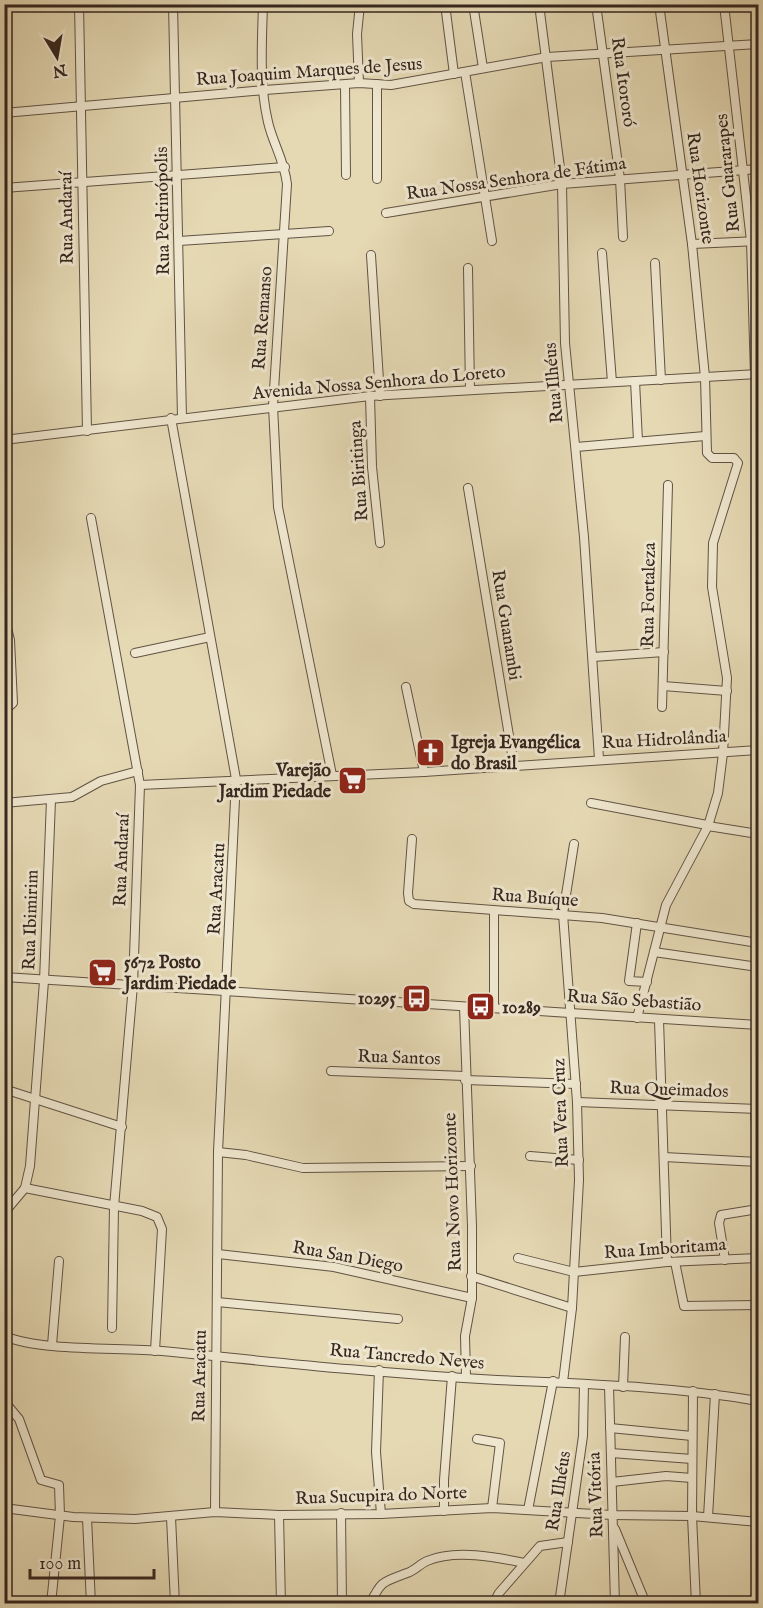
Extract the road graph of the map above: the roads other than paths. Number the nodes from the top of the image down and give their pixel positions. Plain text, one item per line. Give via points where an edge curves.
1 (79, 4) edge
2 (173, 4) edge
3 (263, 4) edge
4 (360, 4) edge
5 (445, 4) edge
6 (473, 4) edge
7 (539, 4) edge
8 (596, 4) edge
9 (659, 4) edge
10 (723, 4) edge
11 (759, 44) edge
12 (729, 46) junction
13 (665, 51) junction
14 (604, 55) junction
15 (547, 57) junction
16 (483, 68) junction
17 (465, 72) junction
18 (454, 74) junction
19 (359, 83) junction
20 (377, 84) junction
21 (345, 86) junction
22 (265, 90) junction
23 (177, 98) junction
24 (82, 106) junction
25 (4, 113) edge
26 (285, 167) junction
27 (759, 169) edge
28 (744, 170) junction
29 (178, 174) junction
30 (682, 175) junction
31 (346, 176) dead end
32 (376, 179) dead end
33 (620, 179) junction
34 (82, 182) junction
35 (562, 184) junction
36 (4, 188) edge
37 (485, 198) junction
38 (386, 213) dead end
39 (329, 231) dead end
40 (284, 235) junction
41 (623, 237) dead end
42 (179, 241) junction
43 (755, 241) edge
44 (492, 242) dead end
45 (692, 244) junction
46 (602, 252) dead end
47 (371, 255) dead end
48 (655, 263) dead end
49 (468, 268) dead end
50 (756, 290) edge
51 (757, 374) edge
52 (705, 377) junction
53 (661, 380) junction
54 (635, 381) junction
55 (612, 382) junction
56 (568, 385) junction
57 (470, 390) junction
58 (370, 396) junction
59 (380, 396) junction
60 (273, 406) junction
61 (171, 418) junction
62 (182, 418) junction
63 (87, 431) junction
64 (705, 436) junction
65 (4, 440) edge
66 (639, 441) junction
67 (576, 447) junction
68 (668, 485) dead end
69 (468, 488) dead end
70 (92, 518) dead end
71 (380, 543) dead end
72 (4, 617) edge
73 (210, 637) junction
74 (664, 652) junction
75 (135, 653) dead end
76 (593, 657) junction
77 (663, 686) junction
78 (406, 687) dead end
79 (727, 691) junction
80 (662, 707) dead end
81 (4, 711) edge
82 (759, 750) edge
83 (723, 753) junction
84 (599, 759) junction
85 (514, 766) junction
86 (138, 771) junction
87 (424, 772) junction
88 (332, 776) junction
89 (236, 779) junction
90 (140, 785) junction
91 (51, 800) junction
92 (4, 803) edge
93 (591, 803) dead end
94 (708, 826) junction
95 (759, 834) edge
96 (412, 839) dead end
97 (574, 844) dead end
98 (494, 911) junction
99 (563, 914) junction
100 (637, 923) junction
101 (659, 928) junction
102 (759, 943) edge
103 (654, 952) junction
104 (759, 967) edge
105 (4, 977) edge
106 (44, 981) junction
107 (647, 982) junction
108 (133, 985) junction
109 (227, 992) junction
110 (759, 994) edge
111 (464, 1007) junction
112 (494, 1008) junction
113 (571, 1012) junction
114 (637, 1018) junction
115 (659, 1020) junction
116 (758, 1024) edge
117 (331, 1071) dead end
118 (465, 1078) junction
119 (576, 1084) junction
120 (4, 1089) edge
121 (36, 1100) junction
122 (577, 1102) junction
123 (662, 1106) junction
124 (757, 1108) edge
125 (122, 1127) junction
126 (218, 1152) junction
127 (530, 1156) dead end
128 (759, 1156) edge
129 (663, 1157) junction
130 (579, 1160) junction
131 (759, 1162) edge
132 (471, 1166) junction
133 (25, 1188) junction
134 (114, 1207) junction
135 (759, 1209) edge
136 (4, 1214) edge
137 (218, 1254) junction
138 (518, 1258) dead end
139 (759, 1258) edge
140 (725, 1260) junction
141 (59, 1261) dead end
142 (671, 1262) junction
143 (574, 1272) junction
144 (471, 1276) junction
145 (472, 1298) junction
146 (217, 1302) junction
147 (759, 1305) edge
148 (572, 1308) junction
149 (398, 1318) dead end
150 (112, 1328) dead end
151 (4, 1336) edge
152 (625, 1337) dead end
153 (52, 1345) junction
154 (155, 1351) junction
155 (216, 1357) junction
156 (379, 1370) junction
157 (452, 1376) junction
158 (466, 1377) junction
159 (553, 1382) junction
160 (564, 1382) junction
161 (584, 1384) junction
162 (609, 1386) junction
163 (623, 1387) junction
164 (693, 1391) junction
165 (715, 1394) junction
166 (4, 1401) edge
167 (759, 1401) edge
168 (610, 1428) junction
169 (692, 1436) junction
170 (477, 1438) dead end
171 (611, 1453) junction
172 (692, 1459) junction
173 (692, 1478) junction
174 (612, 1482) junction
175 (492, 1508) junction
176 (4, 1509) edge
177 (528, 1510) junction
178 (444, 1511) junction
179 (215, 1512) junction
180 (341, 1512) junction
181 (573, 1512) junction
182 (381, 1514) junction
183 (279, 1515) junction
184 (60, 1516) junction
185 (692, 1516) junction
186 (171, 1517) junction
187 (708, 1517) junction
188 (87, 1518) junction
189 (613, 1519) junction
190 (759, 1522) edge
191 (568, 1542) junction
192 (524, 1563) junction
193 (759, 1592) edge
194 (51, 1604) edge
195 (91, 1604) edge
196 (175, 1604) edge
197 (281, 1604) edge
198 (342, 1604) edge
199 (370, 1604) edge
200 (494, 1604) edge
201 (559, 1604) edge
202 (615, 1604) edge
203 (646, 1604) edge
204 (696, 1604) edge
205 (750, 1604) edge

1 - 24 street, Rua Andaraí
2 - 23 street, Rua Pedrinópolis
3 - 22 street, Rua Remanso
4 - 19 street
5 - 18 street
6 - 16 street
7 - 15 street, Rua Ilhéus
8 - 14 street, Rua Itororó
9 - 13 street, Rua Horizonte
10 - 12 street, Rua Guararapes
11 - 12 street, Rua Joaquim Marques de Jesus
12 - 13 street, Rua Joaquim Marques de Jesus
12 - 28 street, Rua Guararapes
13 - 14 street, Rua Joaquim Marques de Jesus
13 - 30 street, Rua Horizonte
14 - 15 street, Rua Joaquim Marques de Jesus
14 - 33 street, Rua Itororó
15 - 16 street, Rua Joaquim Marques de Jesus
15 - 35 street, Rua Ilhéus
16 - 17 street, Rua Joaquim Marques de Jesus
17 - 18 street, Rua Joaquim Marques de Jesus
17 - 37 street
18 - 20 street, Rua Joaquim Marques de Jesus via 405,84
19 - 20 street, Rua Joaquim Marques de Jesus
19 - 21 street, Rua Joaquim Marques de Jesus
20 - 32 street
21 - 22 street, Rua Joaquim Marques de Jesus
21 - 31 street
22 - 23 street, Rua Joaquim Marques de Jesus
22 - 26 street, Rua Remanso via 267,119
23 - 24 street, Rua Joaquim Marques de Jesus
23 - 29 street, Rua Pedrinópolis
24 - 25 street, Rua Joaquim Marques de Jesus
24 - 34 street, Rua Andaraí
26 - 29 street
26 - 40 street, Rua Remanso
27 - 28 street, Rua Nossa Senhora de Fátima
28 - 30 street, Rua Nossa Senhora de Fátima
28 - 43 street, Rua Guararapes
29 - 34 street
29 - 42 street, Rua Pedrinópolis
30 - 33 street, Rua Nossa Senhora de Fátima
30 - 45 street, Rua Horizonte
33 - 35 street, Rua Nossa Senhora de Fátima
33 - 41 street, Rua Itororó
34 - 36 street
34 - 63 street, Rua Andaraí
35 - 37 street, Rua Nossa Senhora de Fátima
35 - 56 street, Rua Ilhéus
37 - 38 street, Rua Nossa Senhora de Fátima
37 - 44 street
39 - 40 street
40 - 42 street
40 - 60 street, Rua Remanso
42 - 62 street, Rua Pedrinópolis
43 - 45 street
43 - 50 street, Rua Guararapes
45 - 52 street, Rua Horizonte
46 - 55 street
47 - 59 street
48 - 53 street
49 - 57 street
50 - 51 street, Rua Guararapes
51 - 52 street, Avenida Nossa Senhora do Loreto
52 - 53 street, Avenida Nossa Senhora do Loreto
52 - 64 street, Rua Horizonte
53 - 54 street, Avenida Nossa Senhora do Loreto
54 - 55 street, Avenida Nossa Senhora do Loreto
54 - 66 street
55 - 56 street, Avenida Nossa Senhora do Loreto
56 - 57 street, Avenida Nossa Senhora do Loreto
56 - 67 street, Rua Ilhéus
57 - 59 street, Avenida Nossa Senhora do Loreto
58 - 59 street, Avenida Nossa Senhora do Loreto
58 - 60 street, Avenida Nossa Senhora do Loreto
58 - 71 street, Rua Biritinga
60 - 62 street, Avenida Nossa Senhora do Loreto
60 - 88 street, Rua Remanso via 278,507
61 - 62 street, Avenida Nossa Senhora do Loreto
61 - 63 street, Avenida Nossa Senhora do Loreto
61 - 73 street, Rua Aracatu
63 - 65 street, Avenida Nossa Senhora do Loreto
64 - 66 street
64 - 79 street, Rua Horizonte via 709,457 734,458 738,463 716,528 712,559 712,587
66 - 67 street
67 - 76 street, Rua Ilhéus
68 - 74 street, Rua Fortaleza
69 - 85 street, Rua Guanambi
70 - 86 street, Rua Andaraí
72 - 81 street via 10,640 13,703
73 - 75 street
73 - 89 street, Rua Aracatu
74 - 76 street
74 - 77 street, Rua Fortaleza
76 - 84 street, Rua Ilhéus
77 - 79 street
77 - 80 street, Rua Fortaleza
78 - 87 street
79 - 83 street
82 - 83 street, Rua Hidrolândia
83 - 84 street, Rua Hidrolândia
83 - 94 street
84 - 85 street, Rua Hidrolândia
85 - 87 street, Rua Hidrolândia
86 - 90 street, Rua Andaraí
86 - 91 street via 101,781 72,797
87 - 88 street, Rua Hidrolândia
88 - 89 street, Rua Hidrolândia
89 - 90 street, Rua Hidrolândia
89 - 109 street, Rua Aracatu
90 - 108 street, Rua Andaraí
91 - 92 street
91 - 106 street, Rua Ibimirim
93 - 94 street
94 - 95 street
94 - 101 street via 666,905
96 - 98 street, Rua Buíque via 410,901 428,907
97 - 99 street, Rua Vera Cruz
98 - 99 street, Rua Buíque
98 - 112 street
99 - 100 street, Rua Buíque
99 - 113 street, Rua Vera Cruz
100 - 101 street, Rua Buíque
100 - 107 street via 630,981
101 - 102 street, Rua Buíque
101 - 103 street
103 - 104 street
103 - 107 street
105 - 106 street, Rua São Sebastião
106 - 108 street, Rua São Sebastião
106 - 121 street, Rua Ibimirim
107 - 114 street
108 - 109 street, Rua São Sebastião
108 - 125 street, Rua Andaraí
109 - 111 street, Rua São Sebastião
109 - 126 street, Rua Aracatu
110 - 116 street
111 - 112 street, Rua São Sebastião
111 - 118 street, Rua Novo Horizonte
112 - 113 street, Rua São Sebastião
113 - 114 street, Rua São Sebastião
113 - 119 street, Rua Vera Cruz
114 - 115 street, Rua São Sebastião
115 - 116 street, Rua São Sebastião
115 - 123 street
116 - 124 street
117 - 118 street, Rua Santos
118 - 119 street, Rua Santos
118 - 132 street, Rua Novo Horizonte
119 - 122 street, Rua Vera Cruz
120 - 121 street
121 - 125 street
121 - 133 street, Rua Ibimirim
122 - 123 street, Rua Queimados
122 - 130 street, Rua Vera Cruz
123 - 124 street, Rua Queimados
123 - 129 street
124 - 128 street
125 - 134 street, Rua Andaraí
126 - 132 street via 303,1168
126 - 137 street, Rua Aracatu
127 - 130 street
129 - 131 street
129 - 142 street
130 - 143 street, Rua Vera Cruz
132 - 144 street, Rua Novo Horizonte
133 - 134 street
133 - 136 street, Rua Ibimirim
134 - 150 street, Rua Andaraí
134 - 154 street via 152,1214 162,1229
135 - 140 street via 721,1215
137 - 145 street, Rua San Diego via 334,1268
137 - 146 street, Rua Aracatu
138 - 143 street
139 - 140 street, Rua Imboritama
140 - 142 street, Rua Imboritama
141 - 153 street
142 - 143 street, Rua Imboritama
142 - 147 street via 684,1306
143 - 148 street, Rua Vera Cruz
144 - 145 street, Rua Novo Horizonte
144 - 148 street
145 - 158 street, Rua Novo Horizonte via 465,1336
146 - 149 street
146 - 155 street, Rua Aracatu
148 - 160 street, Rua Vera Cruz
151 - 153 street, Rua Tancredo Neves
152 - 163 street
153 - 154 street, Rua Tancredo Neves
154 - 155 street, Rua Tancredo Neves
155 - 156 street, Rua Tancredo Neves
155 - 179 street, Rua Aracatu
156 - 157 street, Rua Tancredo Neves
156 - 182 street via 376,1452
157 - 158 street, Rua Tancredo Neves
157 - 178 street
158 - 159 street, Rua Tancredo Neves
159 - 160 street, Rua Tancredo Neves
159 - 177 street
160 - 161 street, Rua Tancredo Neves
161 - 162 street, Rua Tancredo Neves
161 - 181 street, Rua Ilhéus via 583,1436
162 - 163 street, Rua Tancredo Neves
162 - 168 street, Rua Vitória
163 - 164 street, Rua Tancredo Neves
164 - 165 street, Rua Tancredo Neves
164 - 169 street
165 - 167 street, Rua Tancredo Neves
165 - 187 street
166 - 184 street via 19,1419 41,1480 58,1485
168 - 169 street
168 - 171 street, Rua Vitória
169 - 172 street
170 - 175 street via 500,1443
171 - 172 street
171 - 174 street, Rua Vitória
172 - 173 street
173 - 174 street via 666,1476
173 - 185 street
174 - 189 street, Rua Vitória
175 - 177 street, Rua Sucupira do Norte
175 - 178 street, Rua Sucupira do Norte
176 - 184 street, Rua Sucupira do Norte
177 - 181 street, Rua Sucupira do Norte
178 - 182 street, Rua Sucupira do Norte
179 - 183 street, Rua Sucupira do Norte
179 - 186 street, Rua Sucupira do Norte
180 - 182 street, Rua Sucupira do Norte
180 - 183 street, Rua Sucupira do Norte
180 - 198 street
181 - 189 street, Rua Sucupira do Norte
181 - 191 street, Rua Ilhéus
183 - 197 street
184 - 188 street, Rua Sucupira do Norte
184 - 194 street
185 - 187 street, Rua Sucupira do Norte
185 - 189 street, Rua Sucupira do Norte
185 - 204 street
186 - 188 street, Rua Sucupira do Norte
186 - 196 street
187 - 190 street, Rua Sucupira do Norte
188 - 195 street
189 - 202 street, Rua Vitória
189 - 203 street
191 - 192 street via 542,1545
191 - 201 street, Rua Ilhéus
192 - 199 street via 478,1557 434,1558 384,1581
192 - 200 street
193 - 205 street

